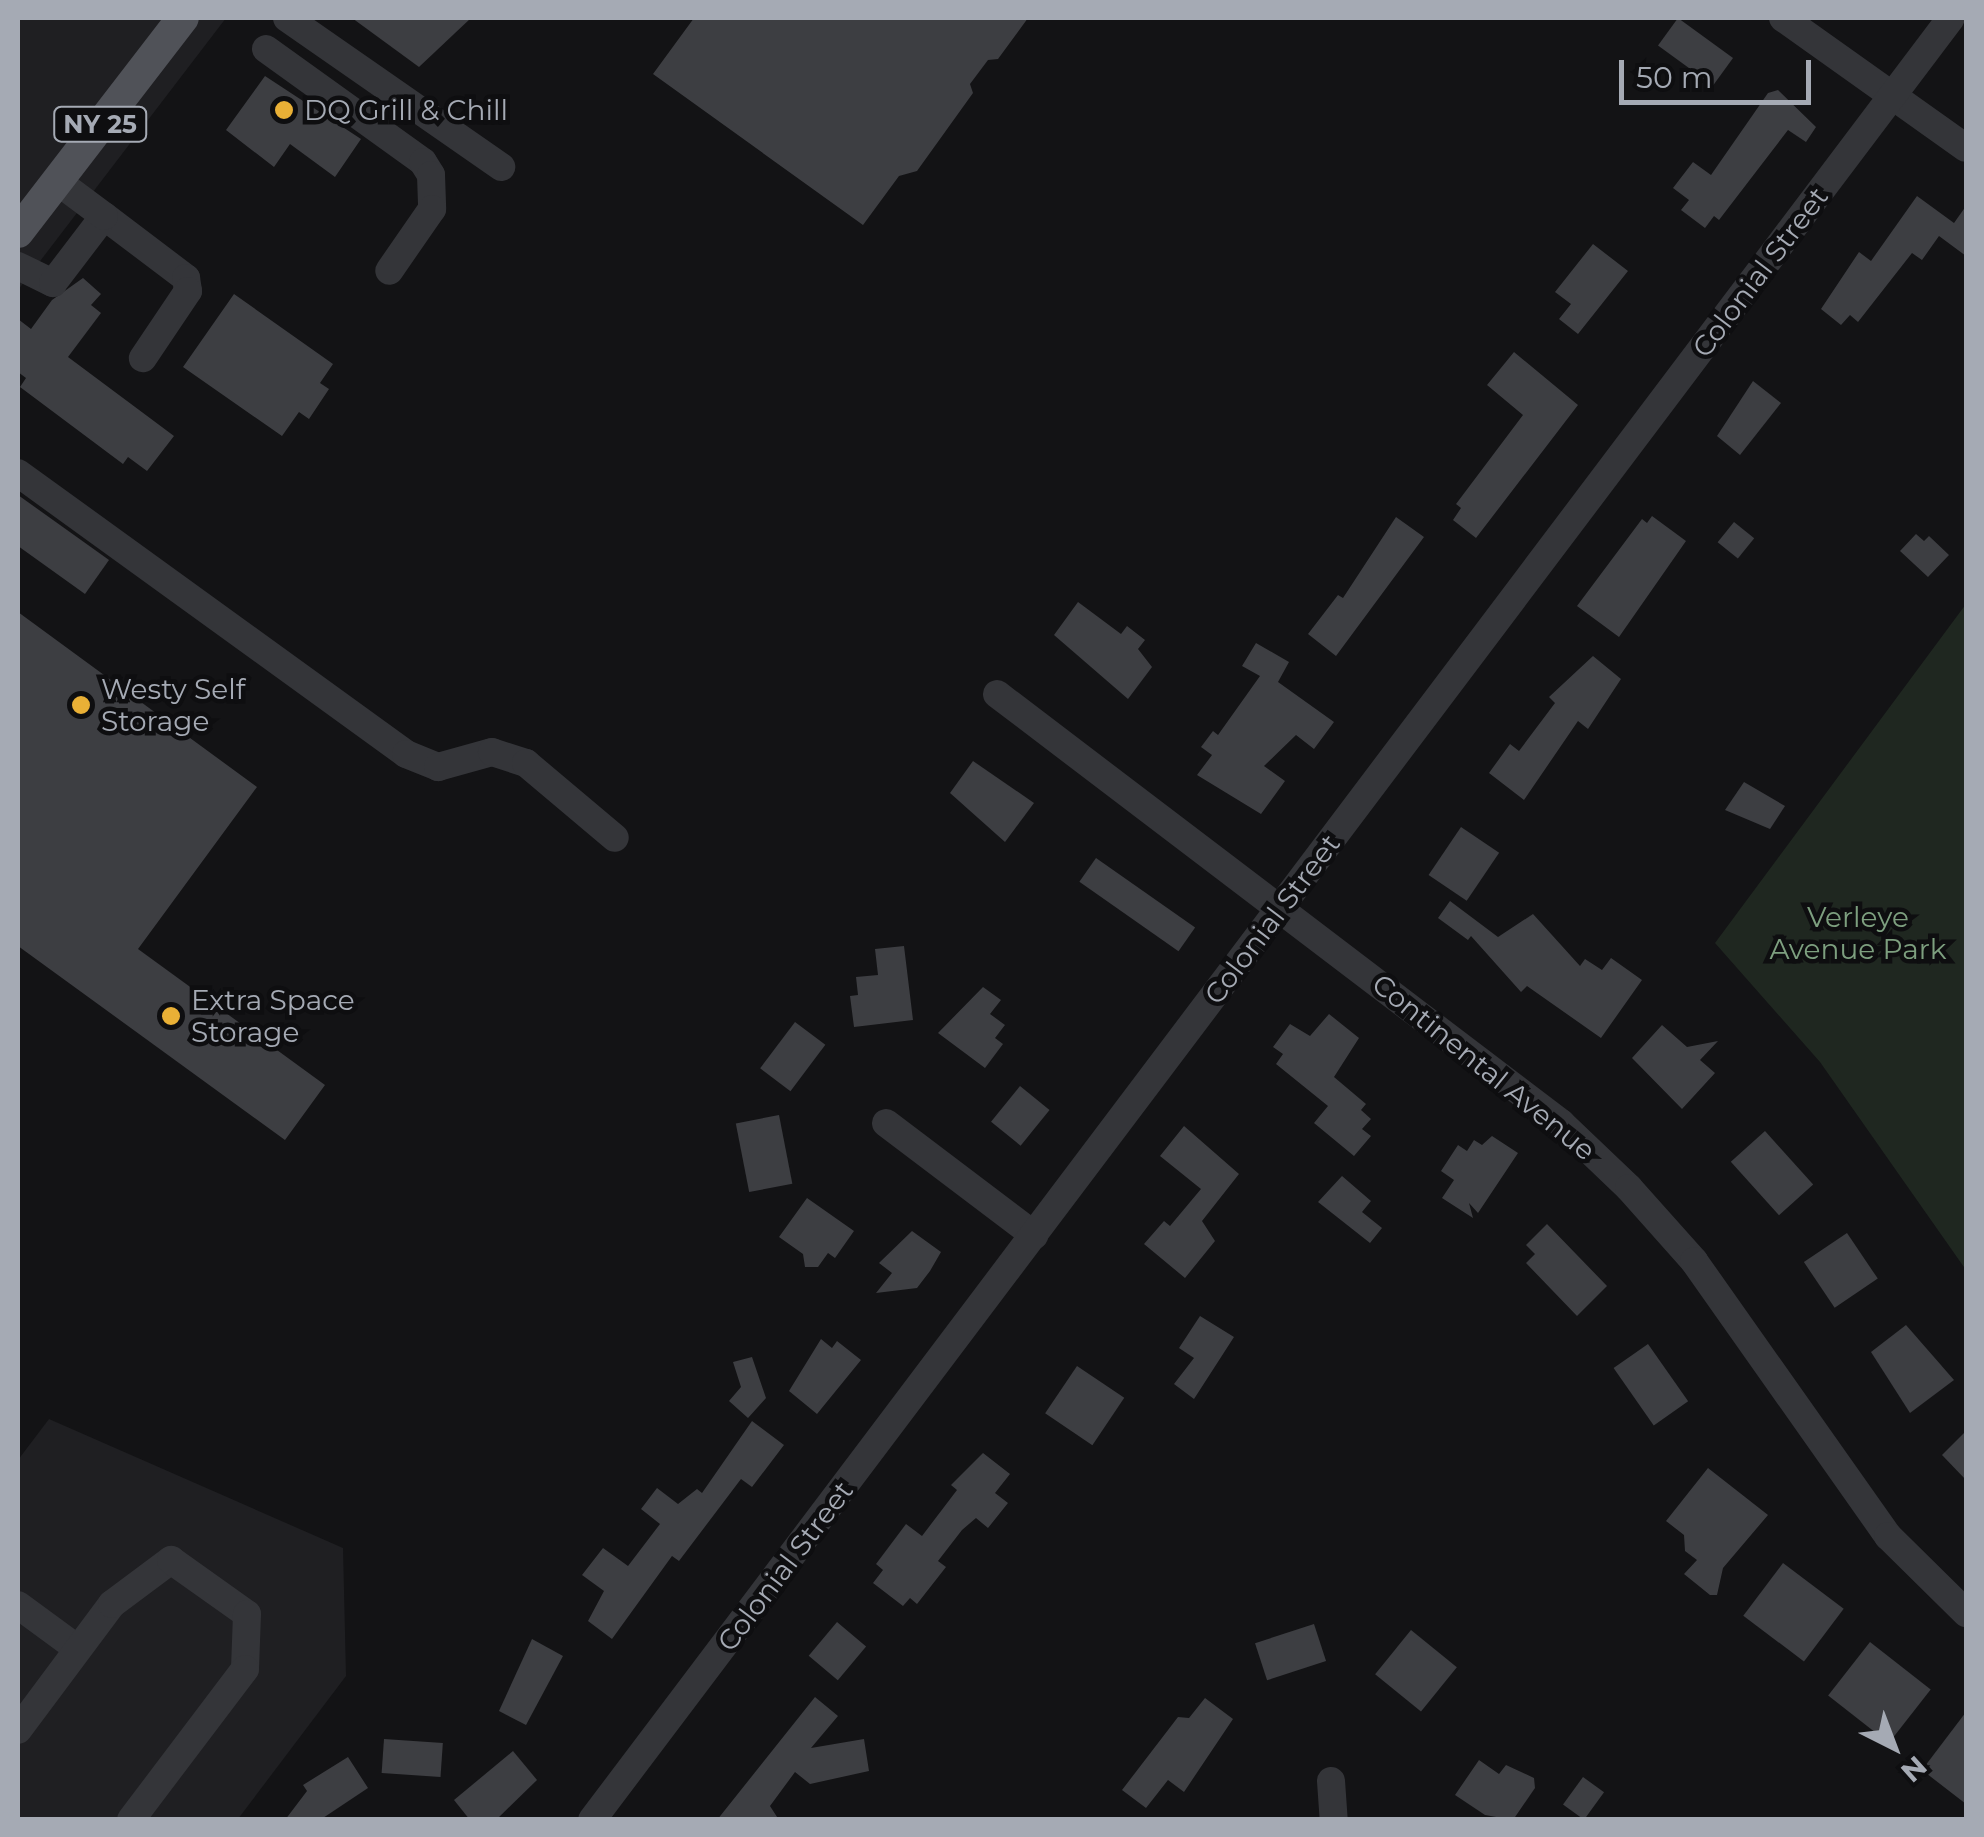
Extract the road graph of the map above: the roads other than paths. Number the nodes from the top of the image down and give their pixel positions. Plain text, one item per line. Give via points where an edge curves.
1 (182, 18) edge
2 (288, 18) edge
3 (1783, 18) edge
4 (1951, 18) edge
5 (266, 49) dead end
6 (1893, 96) junction
7 (1966, 148) edge
8 (501, 167) dead end
9 (57, 181) junction
10 (104, 216) junction
11 (18, 232) edge
12 (18, 266) edge
13 (389, 271) dead end
14 (143, 358) dead end
15 (18, 473) edge
16 (997, 694) dead end
17 (615, 838) dead end
18 (1280, 907) junction
19 (886, 1124) dead end
20 (1034, 1235) junction
21 (18, 1605) edge
22 (1966, 1613) edge
23 (78, 1648) junction
24 (18, 1730) edge
25 (1331, 1781) dead end
26 (131, 1820) edge
27 (592, 1820) edge
28 (1334, 1820) edge

1 - 9 main road, NY 25
2 - 8 street
3 - 6 street
4 - 6 street, Colonial Street
5 - 13 street via 424,162 432,176 432,209
6 - 7 street
6 - 18 street, Colonial Street
9 - 10 street
9 - 11 main road, NY 25
10 - 12 street via 53,283
10 - 14 street via 186,278 188,292
15 - 17 street via 406,754 438,767 492,752 526,763
16 - 18 street, Continental Avenue
18 - 20 street, Colonial Street
18 - 22 street, Continental Avenue via 1561,1123 1629,1188 1694,1261 1888,1536
19 - 20 street
20 - 27 street, Colonial Street
21 - 23 street
23 - 24 street
23 - 26 street via 112,1604 171,1560 247,1614 244,1669
25 - 28 street

